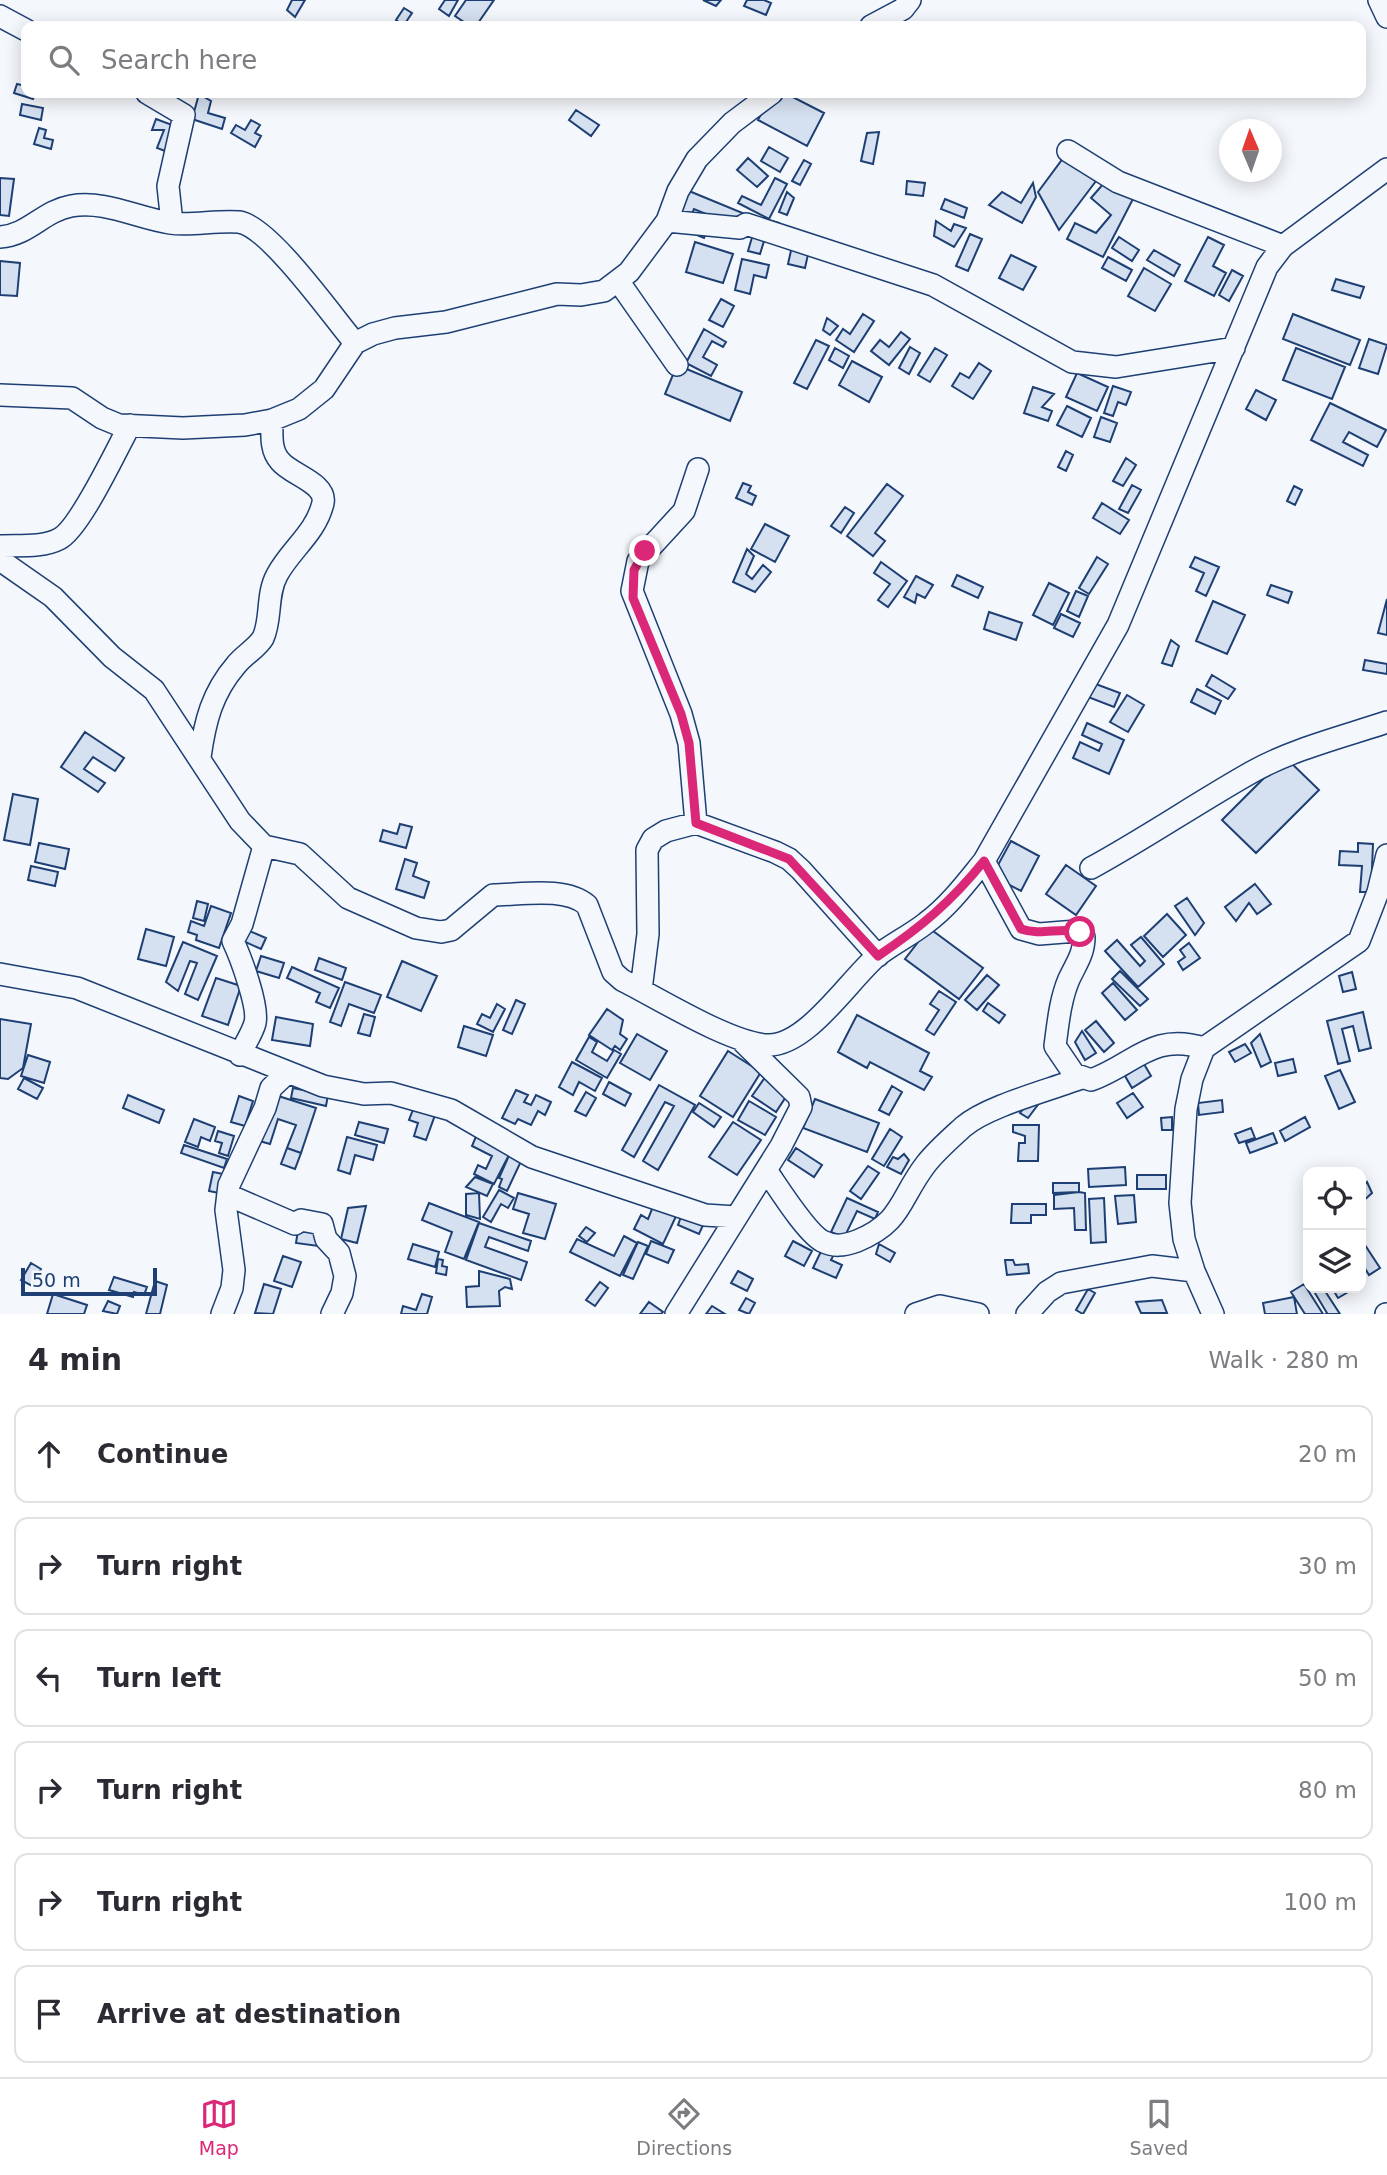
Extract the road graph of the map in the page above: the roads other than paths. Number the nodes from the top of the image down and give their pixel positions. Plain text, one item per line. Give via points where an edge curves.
1 (910, 0) edge
2 (1379, 0) edge
3 (0, 16) edge
4 (1387, 17) edge
5 (880, 21) edge
6 (21, 27) edge
7 (155, 98) edge
8 (765, 98) edge
9 (1068, 151) dead end
10 (1387, 169) edge
11 (667, 221) junction
12 (172, 223) junction
13 (0, 237) edge
14 (1283, 246) junction
15 (619, 282) junction
16 (355, 343) junction
17 (1234, 348) junction
18 (677, 365) dead end
19 (0, 395) edge
20 (272, 420) junction
21 (130, 425) junction
22 (698, 469) dead end
23 (0, 546) edge
24 (0, 560) edge
25 (1387, 722) edge
26 (200, 757) junction
27 (696, 823) junction
28 (264, 846) junction
29 (1387, 855) edge
30 (984, 861) junction
31 (1091, 868) dead end
32 (878, 956) junction
33 (0, 974) edge
34 (641, 989) junction
35 (741, 1040) junction
36 (1203, 1048) junction
37 (240, 1055) junction
38 (287, 1073) junction
39 (1081, 1078) junction
40 (766, 1170) junction
41 (228, 1195) junction
42 (736, 1217) junction
43 (1194, 1271) junction
44 (222, 1314) edge
45 (332, 1314) edge
46 (676, 1314) edge
47 (916, 1314) edge
48 (978, 1314) edge
49 (1027, 1314) edge
50 (1213, 1314) edge

1 - 5 street
2 - 4 street
3 - 6 street
7 - 12 street via 184,115 168,186
8 - 11 street via 732,123 697,159
9 - 14 street via 1118,181
10 - 14 street
11 - 15 street
11 - 17 street via 740,228 746,224 933,285 1072,362 1116,367
12 - 13 street via 91,204 55,210 22,234
12 - 16 street via 240,222 253,226
14 - 17 street via 1267,267
15 - 16 street via 604,291 557,294 446,322 395,328
15 - 18 street
16 - 20 street via 324,389 299,409
17 - 30 street via 1118,625
19 - 21 street via 72,398 102,418
20 - 21 street via 183,428
20 - 26 street via 272,449 279,461 296,477 317,486 323,503 313,527 277,575 264,636 216,691
21 - 23 street via 90,499 61,538 45,544
22 - 27 street via 684,511 638,561 632,591 684,724 694,775
24 - 26 street via 53,597 112,657 154,690
25 - 31 street via 1252,772
26 - 28 street via 240,821
27 - 32 street via 789,859
27 - 34 street via 666,831 653,839 647,850 648,934
28 - 34 street via 300,854 348,898 416,928 451,930 493,895 579,898 587,905 614,972
28 - 37 street via 233,942 255,1013
29 - 36 street via 1359,941
30 - 32 street via 926,923
30 - 39 street via 1021,929 1039,934 1077,930 1084,937 1084,952 1069,980 1055,1046 1067,1067
32 - 35 street via 787,1042 768,1045
33 - 37 street via 77,988
34 - 35 street
35 - 40 street via 799,1097 801,1107
36 - 39 street via 1167,1043 1096,1078
36 - 43 street via 1186,1109 1180,1189 1184,1239
37 - 38 street
38 - 41 street via 271,1088
38 - 42 street via 323,1086 364,1094 391,1093 451,1110 532,1157 705,1215
39 - 40 street via 970,1121 927,1162 889,1222 847,1245 830,1245 817,1236
40 - 42 street
41 - 44 street via 227,1227 234,1270
41 - 45 street via 286,1222 322,1224 326,1240 339,1253 345,1276
42 - 46 street
43 - 49 street via 1143,1267 1061,1283
43 - 50 street
47 - 48 street via 940,1306

